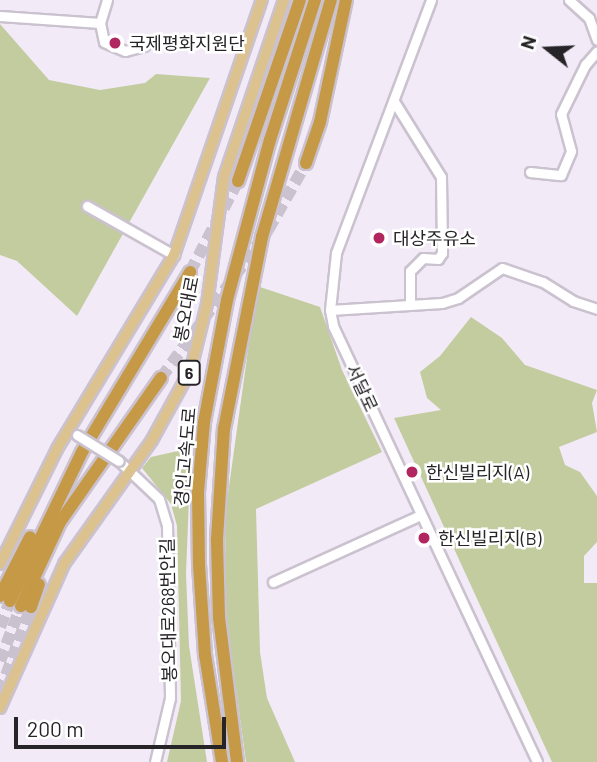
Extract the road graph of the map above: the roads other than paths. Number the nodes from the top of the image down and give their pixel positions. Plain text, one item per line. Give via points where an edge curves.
1 (107, 0) edge
2 (262, 0) edge
3 (284, 0) edge
4 (300, 0) edge
5 (315, 0) edge
6 (331, 0) edge
7 (346, 0) edge
8 (431, 0) edge
9 (569, 0) edge
10 (0, 16) edge
11 (100, 23) junction
12 (597, 40) edge
13 (144, 46) dead end
14 (597, 51) edge
15 (395, 103) junction
16 (306, 163) tunnel mouth
17 (530, 172) dead end
18 (238, 181) tunnel mouth
19 (87, 206) dead end
20 (174, 255) junction
21 (190, 272) tunnel mouth
22 (410, 305) junction
23 (597, 309) edge
24 (330, 310) junction
25 (161, 377) tunnel mouth
26 (73, 432) junction
27 (129, 471) junction
28 (421, 515) junction
29 (0, 564) edge
30 (273, 582) dead end
31 (15, 603) edge
32 (0, 708) edge
33 (237, 761) edge
34 (155, 762) edge
35 (222, 762) edge
36 (537, 762) edge

1 - 11 street
2 - 20 main road, 봉오대로
3 - 27 main road, 봉오대로 / 6 via 224,177 207,304 191,369 180,394
4 - 18 highway
5 - 35 highway, 경인고속도로 via 227,300 204,422 198,492 199,564 205,655
6 - 33 highway, 경인고속도로 via 262,237 224,429 218,483 219,605
7 - 16 highway via 320,122
8 - 15 street, 서달로
9 - 12 street via 590,18
10 - 11 street
11 - 13 street via 101,37 108,46 125,51
14 - 17 street via 561,114 571,151 561,175
15 - 22 street via 441,177 442,253 438,260 423,258 410,271
15 - 24 street, 서달로 via 336,253
19 - 20 street
20 - 26 main road, 봉오대로
21 - 31 highway, 봉오대로 via 47,519
22 - 23 street via 458,298 502,268 544,282 573,301
22 - 24 street
24 - 28 street, 서달로 via 333,326
25 - 31 highway via 60,522
26 - 27 street, 봉오대로268번안길, bridge
26 - 29 main road, 봉오대로
27 - 32 main road, 봉오대로 / 6 via 64,564
27 - 34 street, 봉오대로268번안길 via 159,499 167,525 170,698
28 - 30 street
28 - 36 street, 서달로

